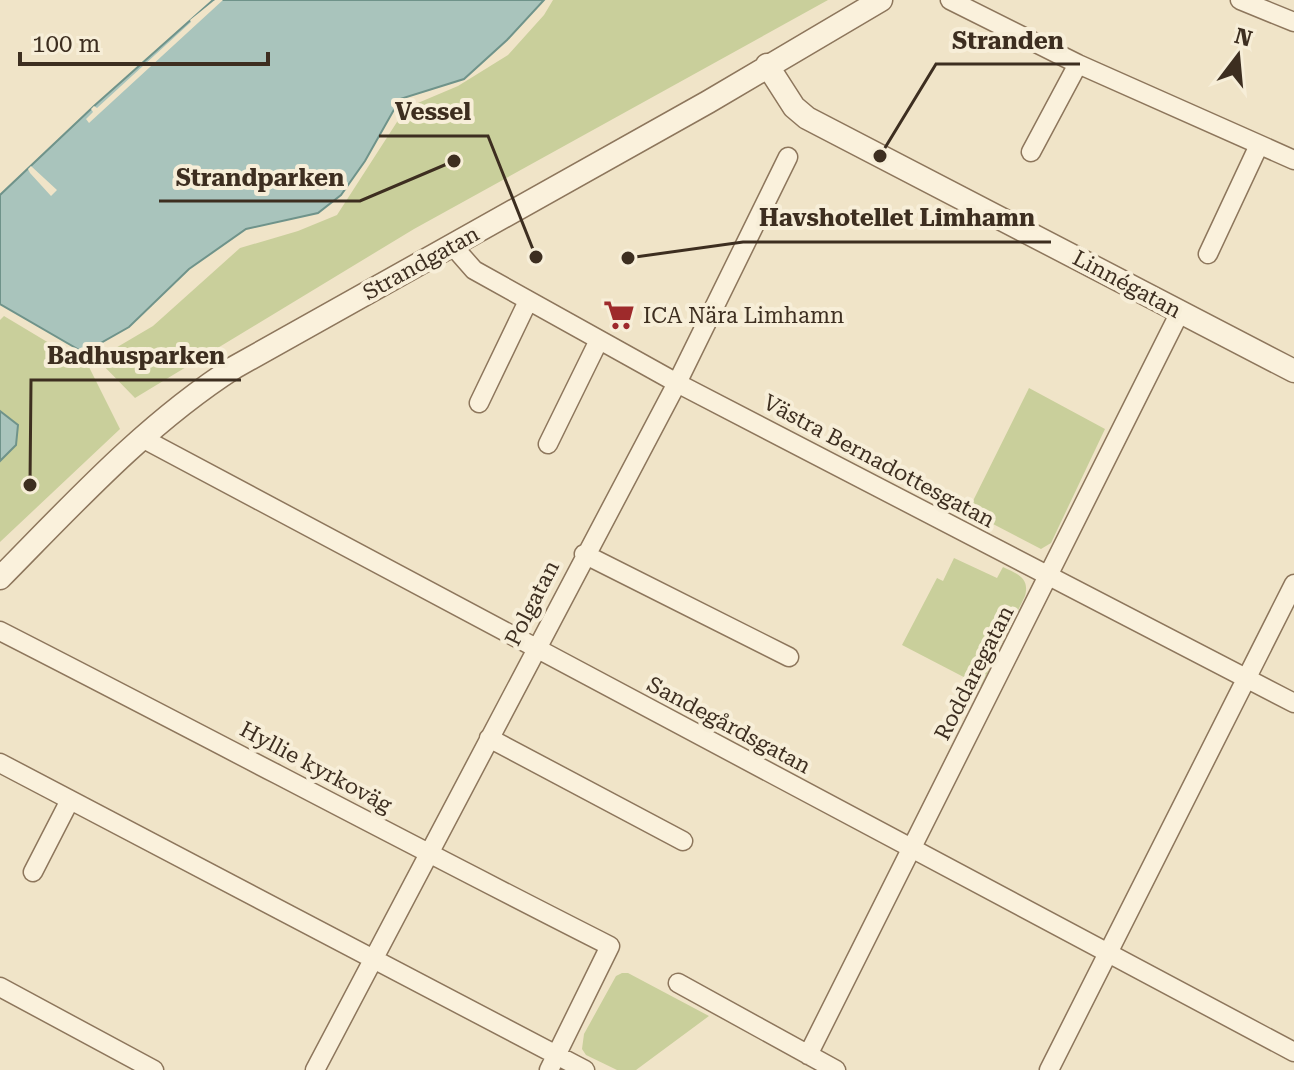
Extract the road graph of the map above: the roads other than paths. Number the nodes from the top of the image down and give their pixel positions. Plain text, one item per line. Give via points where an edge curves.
1 (881, 0) edge
2 (950, 0) edge
3 (1240, 0) edge
4 (1294, 22) edge
5 (1078, 64) junction
6 (767, 65) junction
7 (1259, 145) junction
8 (1031, 152) dead end
9 (788, 157) dead end
10 (1294, 160) edge
11 (452, 245) junction
12 (1208, 254) dead end
13 (528, 301) junction
14 (1180, 312) junction
15 (599, 340) junction
16 (1294, 371) edge
17 (677, 383) junction
18 (479, 403) dead end
19 (142, 438) junction
20 (548, 444) dead end
21 (584, 554) junction
22 (1049, 577) junction
23 (0, 578) edge
24 (1294, 584) edge
25 (0, 631) edge
26 (535, 649) junction
27 (789, 657) dead end
28 (1246, 679) junction
29 (1294, 703) edge
30 (489, 738) junction
31 (0, 763) edge
32 (70, 800) junction
33 (683, 841) dead end
34 (912, 849) junction
35 (427, 854) junction
36 (33, 872) dead end
37 (1107, 954) junction
38 (372, 959) junction
39 (678, 983) dead end
40 (0, 987) edge
41 (1294, 1052) edge
42 (808, 1055) junction
43 (553, 1062) edge
44 (154, 1070) edge
45 (315, 1070) edge
46 (585, 1070) edge
47 (836, 1070) edge
48 (1049, 1070) edge

1 - 6 street, Strandgatan
2 - 5 street
3 - 4 street
5 - 7 street
5 - 8 street
6 - 11 street, Strandgatan
6 - 14 street, Linnégatan via 807,118
7 - 10 street
7 - 12 street
9 - 17 street, Polgatan
11 - 13 street, Västra Bernadottesgatan via 474,270
11 - 19 street, Strandgatan via 235,367
13 - 15 street, Västra Bernadottesgatan
13 - 18 street
14 - 16 street, Linnégatan
14 - 22 street, Roddaregatan
15 - 17 street, Västra Bernadottesgatan
15 - 20 street
17 - 21 street, Polgatan
17 - 22 street, Västra Bernadottesgatan
19 - 23 street, Strandgatan
19 - 26 street, Sandegårdsgatan
21 - 26 street, Polgatan
21 - 27 street
22 - 28 street, Västra Bernadottesgatan
22 - 34 street, Roddaregatan
24 - 28 street
25 - 35 street, Hyllie kyrkoväg
26 - 30 street, Polgatan
26 - 34 street, Sandegårdsgatan
28 - 29 street, Västra Bernadottesgatan
28 - 37 street
30 - 33 street
30 - 35 street, Polgatan
31 - 32 street
32 - 36 street
32 - 38 street
34 - 37 street, Sandegårdsgatan
34 - 42 street, Roddaregatan
35 - 38 street, Polgatan
35 - 43 street, Hyllie kyrkoväg via 610,946
37 - 41 street, Sandegårdsgatan
37 - 48 street
38 - 43 street
38 - 45 street, Polgatan
39 - 42 street
40 - 44 street
42 - 47 street
43 - 46 street

